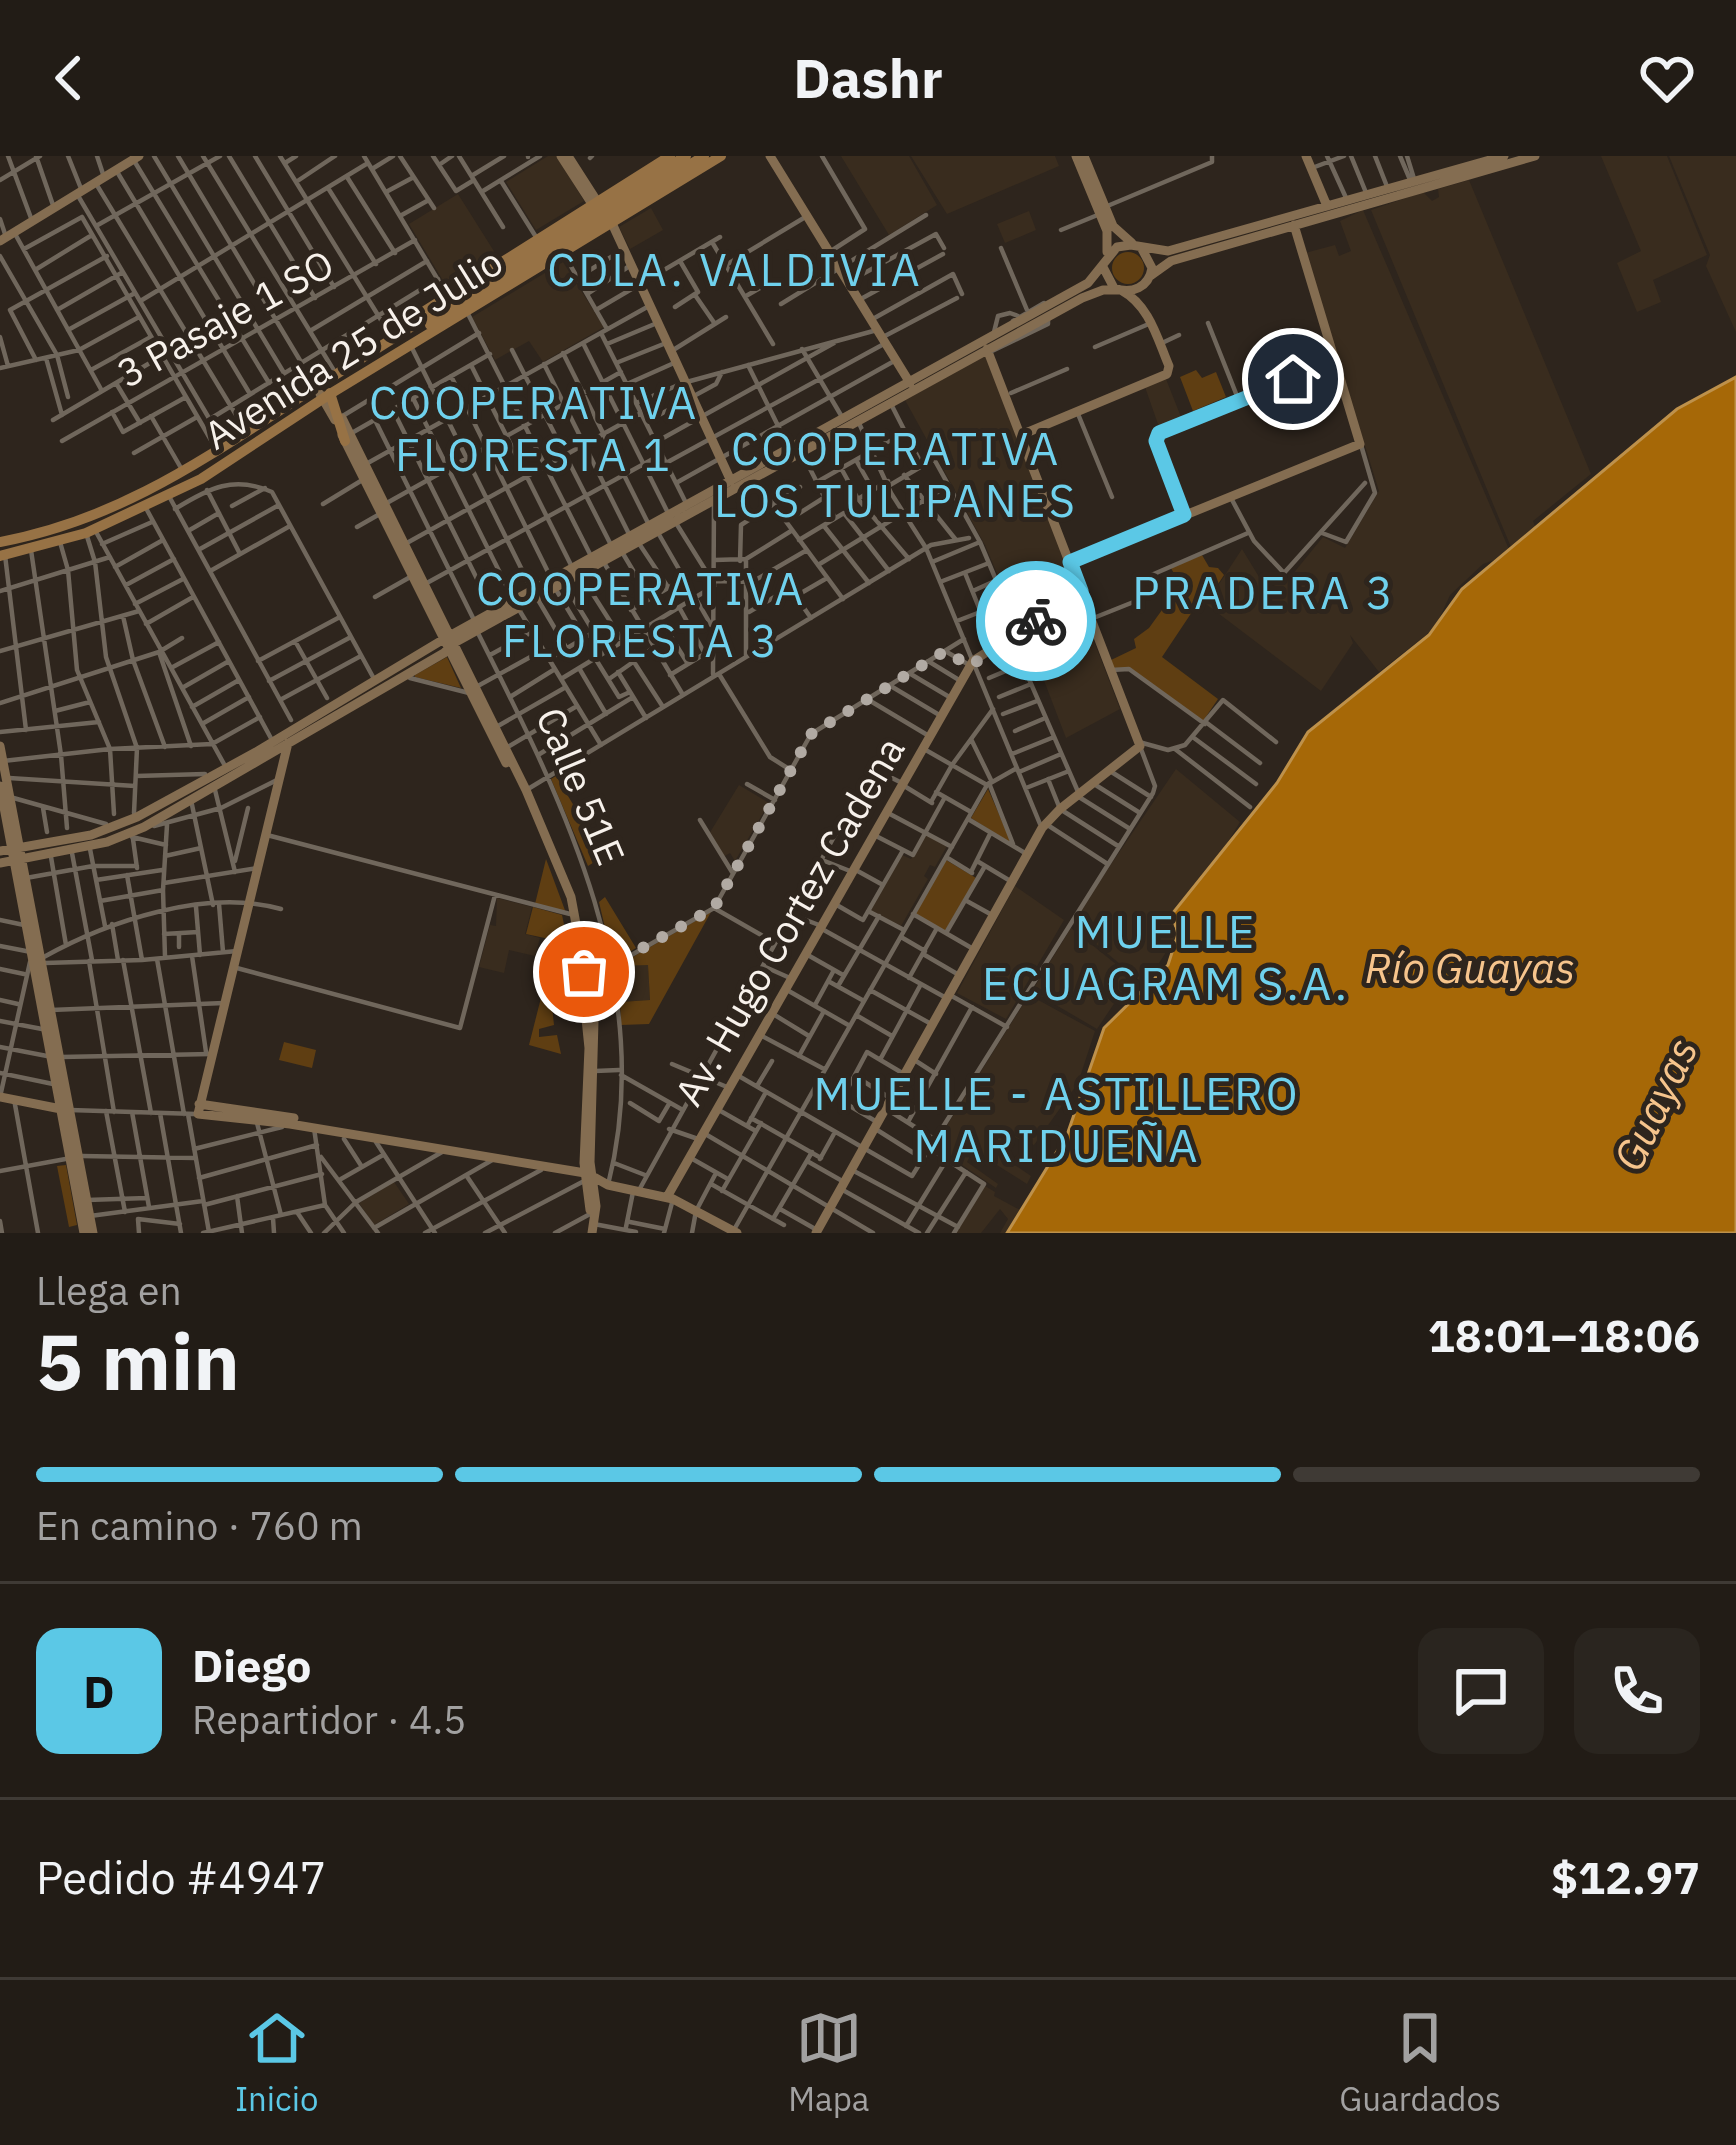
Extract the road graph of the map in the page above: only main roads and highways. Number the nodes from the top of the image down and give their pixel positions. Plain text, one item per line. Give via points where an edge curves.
1 (565, 156) edge
2 (670, 156) edge
3 (686, 156) edge
4 (704, 156) edge
5 (721, 156) edge
6 (1080, 156) edge
7 (1306, 156) edge
8 (1504, 156) edge
9 (1535, 156) edge
10 (132, 158) edge
11 (775, 161) edge
12 (1461, 162) edge
13 (1327, 206) junction
14 (1102, 210) junction
15 (603, 215) junction
16 (1294, 225) junction
17 (7, 237) edge
18 (1138, 246) junction
19 (1105, 259) junction
20 (1149, 278) junction
21 (1119, 290) junction
22 (468, 302) junction
23 (1048, 311) junction
24 (1149, 320) junction
25 (404, 328) junction
26 (987, 349) junction
27 (353, 357) junction
28 (910, 383) junction
29 (325, 394) junction
30 (340, 420) junction
31 (1021, 435) junction
32 (348, 437) junction
33 (795, 450) junction
34 (731, 481) junction
35 (140, 508) junction
36 (383, 509) junction
37 (672, 519) junction
38 (634, 539) junction
39 (4, 547) edge
40 (597, 560) junction
41 (1070, 562) junction
42 (1081, 591) junction
43 (516, 605) junction
44 (476, 627) junction
45 (449, 641) junction
46 (474, 691) junction
47 (353, 692) junction
48 (272, 740) junction
49 (288, 742) junction
50 (0, 746) edge
51 (3, 782) edge
52 (5, 802) edge
53 (159, 813) junction
54 (4, 828) edge
55 (86, 829) junction
56 (106, 839) junction
57 (11, 853) edge
58 (39, 958) junction
59 (585, 972) junction
60 (56, 1057) junction
61 (0, 1097) edge
62 (65, 1110) junction
63 (212, 1111) junction
64 (74, 1157) junction
65 (588, 1177) junction
66 (606, 1184) junction
67 (670, 1198) junction
68 (596, 1199) junction
69 (590, 1226) edge
70 (87, 1232) edge
71 (734, 1232) edge
72 (816, 1232) edge

1 - 15 main road
2 - 15 main road, Avenida 25 de Julio
3 - 15 main road, Avenida 25 de Julio
4 - 15 main road, Avenida 25 de Julio
5 - 15 main road, Avenida 25 de Julio
6 - 14 main road
7 - 13 main road
8 - 12 main road
9 - 16 main road
10 - 17 main road
11 - 28 main road
12 - 13 main road
13 - 18 main road via 1163,252
14 - 18 main road
14 - 19 main road
15 - 22 main road, Avenida 25 de Julio
15 - 22 main road, Avenida 25 de Julio via 562,252
15 - 25 main road, Avenida 25 de Julio via 536,239
15 - 34 main road
16 - 20 main road via 1171,261
16 - 41 main road via 1360,443
18 - 19 main road via 1122,245
18 - 20 main road via 1150,258
19 - 21 main road via 1106,278
19 - 23 main road via 1093,280
20 - 21 main road
20 - 24 main road
21 - 23 main road
21 - 24 main road
22 - 25 main road, Avenida 25 de Julio
22 - 29 main road, Avenida 25 de Julio
22 - 29 main road, Avenida 25 de Julio via 411,346
23 - 26 main road
23 - 28 main road
24 - 31 main road via 1167,374
25 - 27 main road, Avenida 25 de Julio
25 - 39 main road, Avenida 25 de Julio via 157,489
26 - 31 main road
26 - 33 main road
27 - 30 main road via 329,394
27 - 39 main road, Avenida 25 de Julio via 181,468
28 - 33 main road
29 - 30 main road
29 - 32 main road
29 - 35 main road, Avenida 25 de Julio
29 - 35 main road, Avenida 25 de Julio via 172,503
30 - 32 main road
31 - 41 main road
32 - 36 main road
32 - 36 main road
33 - 34 main road
33 - 37 main road
34 - 37 main road
35 - 39 main road, Avenida 25 de Julio
35 - 39 main road, Avenida 25 de Julio via 60,542
36 - 45 main road
36 - 45 main road
37 - 38 main road
38 - 40 main road
38 - 40 main road
40 - 43 main road
41 - 42 main road
42 - 67 main road, Av. Hugo Cortez Cadena via 972,664
42 - 72 main road via 1140,744 1044,826
43 - 44 main road
43 - 44 main road
44 - 45 main road
45 - 46 main road
45 - 47 main road
45 - 47 main road
45 - 49 main road
46 - 59 main road via 542,839
46 - 59 main road via 567,884
47 - 48 main road
48 - 53 main road
48 - 53 main road via 205,774
49 - 53 main road
49 - 53 main road
49 - 63 main road via 192,1111
50 - 51 main road
51 - 52 main road
52 - 54 main road
52 - 57 main road
53 - 55 main road
53 - 55 main road
53 - 56 main road
53 - 56 main road via 132,835
54 - 57 main road
55 - 57 main road
56 - 57 main road
57 - 58 main road
57 - 58 main road via 26,878
58 - 60 main road
58 - 60 main road
59 - 65 main road
59 - 65 main road via 595,1071
60 - 62 main road
60 - 62 main road
61 - 62 main road
62 - 64 main road
63 - 65 main road
63 - 65 main road via 560,1165
64 - 70 main road
64 - 70 main road
65 - 66 main road
65 - 68 main road
65 - 69 main road
66 - 67 main road
66 - 68 main road
67 - 71 main road
68 - 69 main road

